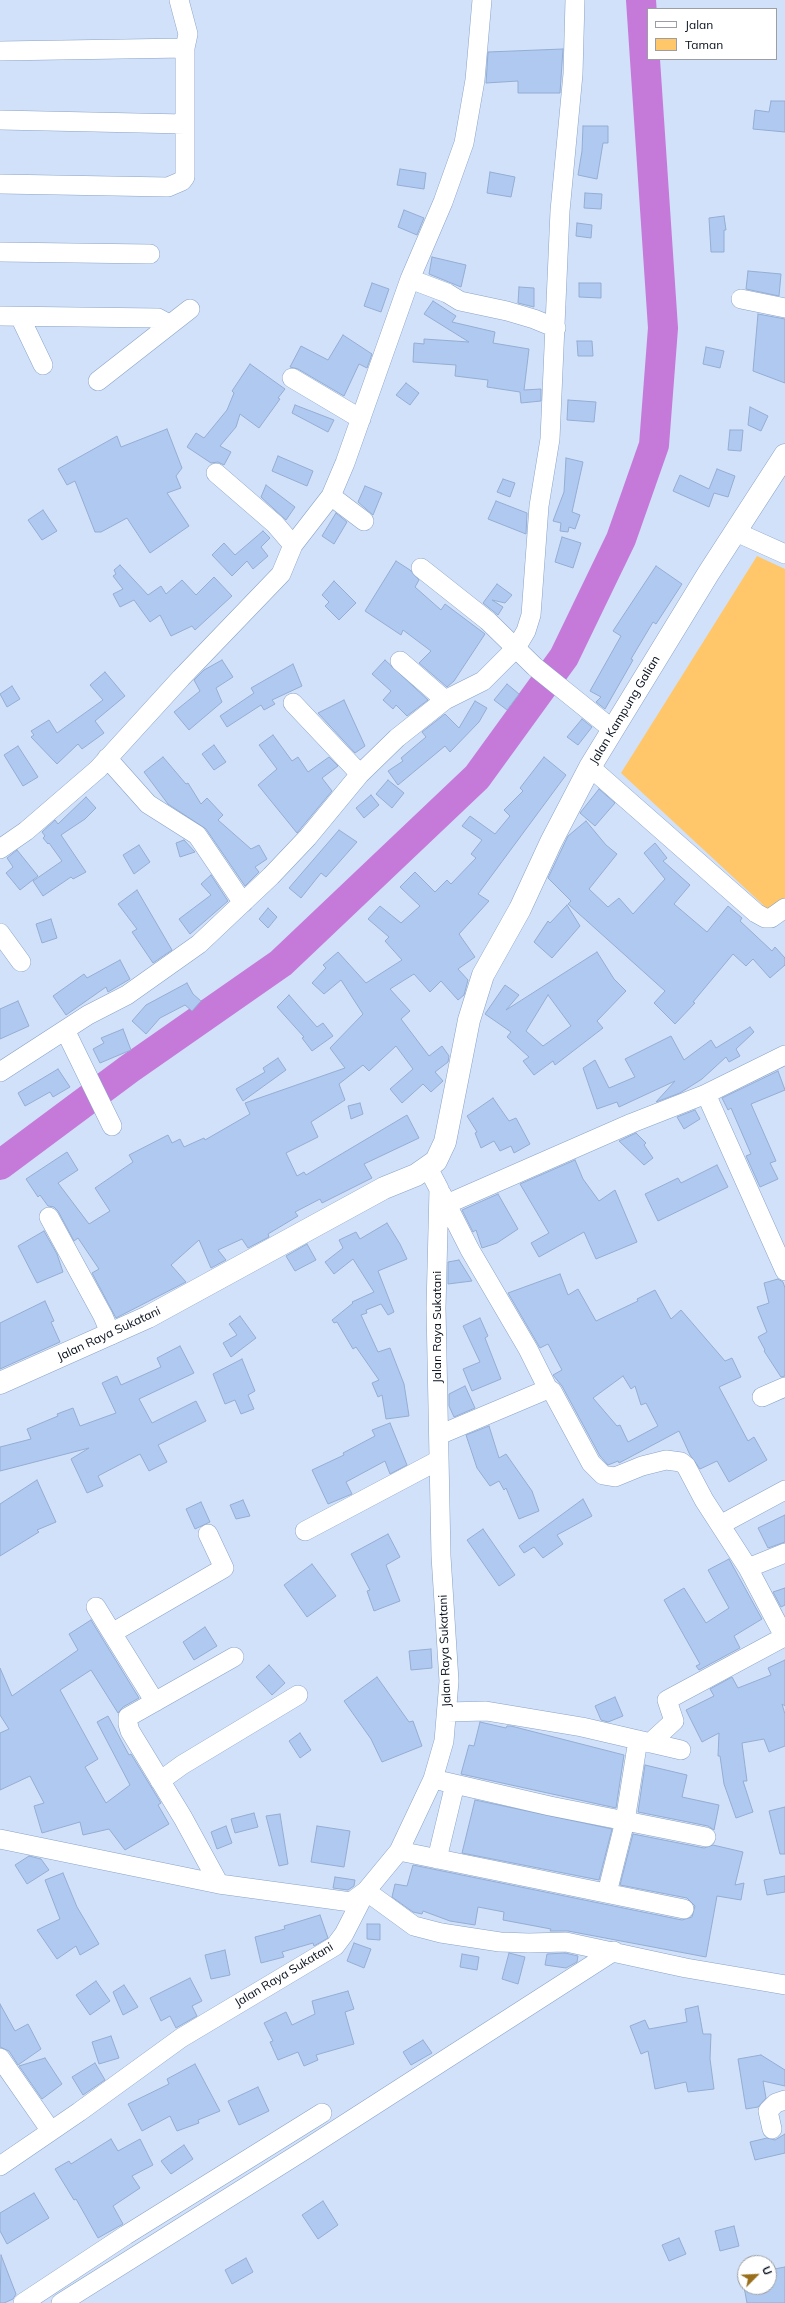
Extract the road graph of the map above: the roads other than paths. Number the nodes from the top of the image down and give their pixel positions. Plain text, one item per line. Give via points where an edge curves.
1 (180, 0) edge
2 (482, 0) edge
3 (575, 0) edge
4 (184, 48) junction
5 (0, 51) edge
6 (0, 120) edge
7 (185, 124) junction
8 (0, 184) edge
9 (0, 252) edge
10 (150, 254) dead end
11 (410, 279) junction
12 (741, 298) dead end
13 (785, 308) edge
14 (190, 309) dead end
15 (7, 318) edge
16 (169, 324) junction
17 (556, 328) junction
18 (43, 365) dead end
19 (292, 378) dead end
20 (98, 381) dead end
21 (361, 419) junction
22 (785, 455) edge
23 (216, 473) dead end
24 (331, 496) junction
25 (364, 520) dead end
26 (736, 532) junction
27 (293, 545) junction
28 (785, 554) edge
29 (420, 568) dead end
30 (516, 648) junction
31 (400, 661) dead end
32 (445, 700) junction
33 (293, 703) dead end
34 (612, 729) junction
35 (108, 758) junction
36 (590, 767) junction
37 (360, 774) junction
38 (0, 849) edge
39 (243, 903) junction
40 (785, 908) edge
41 (0, 933) edge
42 (21, 962) dead end
43 (483, 975) joint
44 (65, 1030) junction
45 (785, 1055) edge
46 (0, 1072) edge
47 (706, 1094) junction
48 (112, 1126) dead end
49 (428, 1168) junction
50 (443, 1196) junction
51 (48, 1217) dead end
52 (785, 1271) edge
53 (111, 1335) junction
54 (0, 1383) edge
55 (785, 1387) edge
56 (548, 1389) junction
57 (762, 1397) dead end
58 (439, 1435) junction
59 (439, 1460) junction
60 (785, 1490) edge
61 (720, 1525) junction
62 (305, 1531) dead end
63 (208, 1534) dead end
64 (785, 1552) edge
65 (748, 1568) junction
66 (96, 1607) dead end
67 (112, 1633) junction
68 (785, 1638) edge
69 (234, 1657) dead end
70 (298, 1695) dead end
71 (155, 1702) junction
72 (448, 1712) junction
73 (644, 1741) junction
74 (681, 1750) dead end
75 (433, 1779) junction
76 (160, 1781) junction
77 (454, 1784) junction
78 (625, 1821) junction
79 (706, 1837) dead end
80 (0, 1839) edge
81 (399, 1851) junction
82 (437, 1860) junction
83 (219, 1884) junction
84 (366, 1891) junction
85 (607, 1893) junction
86 (684, 1909) dead end
87 (614, 1951) junction
88 (785, 1985) edge
89 (0, 2058) edge
90 (785, 2100) edge
91 (322, 2113) dead end
92 (772, 2129) dead end
93 (51, 2131) junction
94 (0, 2166) edge
95 (23, 2303) edge
96 (61, 2303) edge

1 - 4 street via 188,34
2 - 11 street via 475,80 464,144 443,202
3 - 17 street via 573,74 560,212
4 - 5 street
4 - 7 street
6 - 7 street
7 - 8 street via 185,177 168,187
9 - 10 street
11 - 17 street via 447,292 460,301 534,319
11 - 21 street
12 - 13 street
14 - 16 street
15 - 16 street via 158,318
15 - 18 street
16 - 20 street
17 - 30 street via 550,439 538,506 531,615 526,631
19 - 21 street
21 - 24 street
22 - 26 main road, Jalan Kampung Galian
23 - 27 street via 275,524
24 - 25 street
24 - 27 street
26 - 28 street
26 - 34 main road, Jalan Kampung Galian
27 - 35 street via 281,574
29 - 30 street via 488,621
30 - 32 street via 483,681
30 - 34 street via 535,667
31 - 32 street
32 - 37 street via 397,738
33 - 37 street
34 - 36 main road, Jalan Kampung Galian
35 - 38 street via 26,831
35 - 39 street via 148,804 197,835
36 - 40 street via 756,913 771,918
36 - 43 main road, Jalan Kampung Galian via 520,909
37 - 39 street via 308,837
39 - 44 street via 199,944 160,973
41 - 42 street
43 - 49 main road, Jalan Raya Sukatani via 469,1020 445,1142 436,1161
44 - 46 street
44 - 48 street
45 - 47 street
47 - 50 street
47 - 52 street
49 - 50 street, Jalan Raya Sukatani
49 - 53 main road, Jalan Raya Sukatani via 384,1188
50 - 56 street via 470,1250 528,1348
50 - 58 street, Jalan Raya Sukatani via 436,1308
51 - 53 street
53 - 54 main road, Jalan Raya Sukatani
55 - 57 street
56 - 58 street
56 - 61 street via 552,1391 591,1463 603,1475 615,1477 666,1460 681,1462 686,1466
58 - 59 street, Jalan Raya Sukatani
59 - 62 street
59 - 72 street, Jalan Raya Sukatani via 441,1556 449,1681
60 - 61 street
61 - 65 street
63 - 67 street via 224,1568
64 - 65 street
65 - 68 street
66 - 67 street
67 - 71 street
68 - 73 street via 667,1700 674,1721
69 - 71 street
70 - 76 street
71 - 76 street via 128,1717 128,1724
72 - 73 street via 486,1711 582,1727
72 - 75 street, Jalan Raya Sukatani via 444,1741
73 - 74 street
73 - 78 street
75 - 77 street
75 - 81 street, Jalan Raya Sukatani
76 - 83 street
77 - 78 street
77 - 82 street
78 - 79 street
78 - 85 street
80 - 83 street
81 - 82 street
81 - 84 street, Jalan Raya Sukatani
82 - 85 street
83 - 84 street via 351,1902
84 - 87 street via 414,1926 441,1933 500,1942 566,1942
84 - 93 street, Jalan Raya Sukatani via 335,1946 181,2038
85 - 86 street
87 - 88 street via 686,1968
87 - 96 street
89 - 93 street
90 - 92 street via 776,2103 768,2111
91 - 95 street via 126,2235
93 - 94 street, Jalan Raya Sukatani

